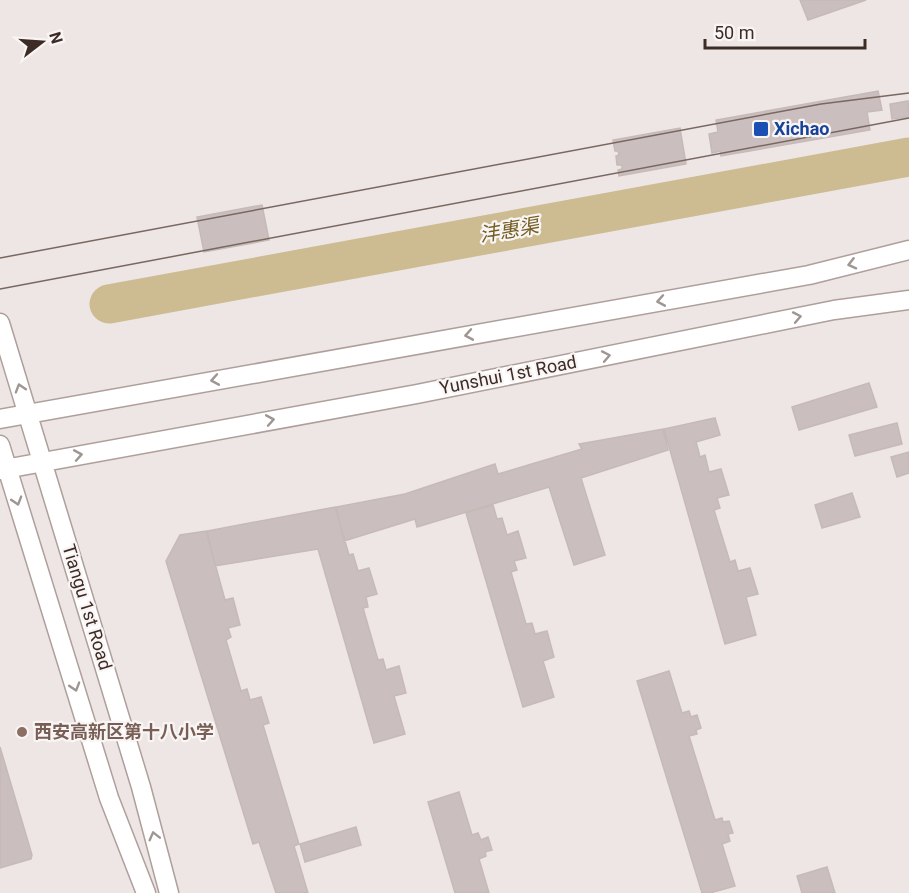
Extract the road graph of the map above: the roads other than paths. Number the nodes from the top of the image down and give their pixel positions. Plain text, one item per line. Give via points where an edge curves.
1 (909, 250) edge
2 (909, 300) edge
3 (0, 323) edge
4 (27, 413) junction
5 (0, 419) edge
6 (0, 445) edge
7 (42, 462) junction
8 (4, 469) edge
9 (146, 893) edge
10 (169, 893) edge

1 -> 4 street via 809,275
7 -> 2 street, Yunshui 1st Road via 417,394 834,310
4 -> 3 street, Tiangu 1st Road
4 - 5 street
4 - 7 street, Tiangu 1st Road
6 - 8 street, Tiangu 1st Road
7 - 8 street, Yunshui 1st Road
10 -> 7 street, Tiangu 1st Road via 141,787
8 -> 9 street, Tiangu 1st Road via 109,798

